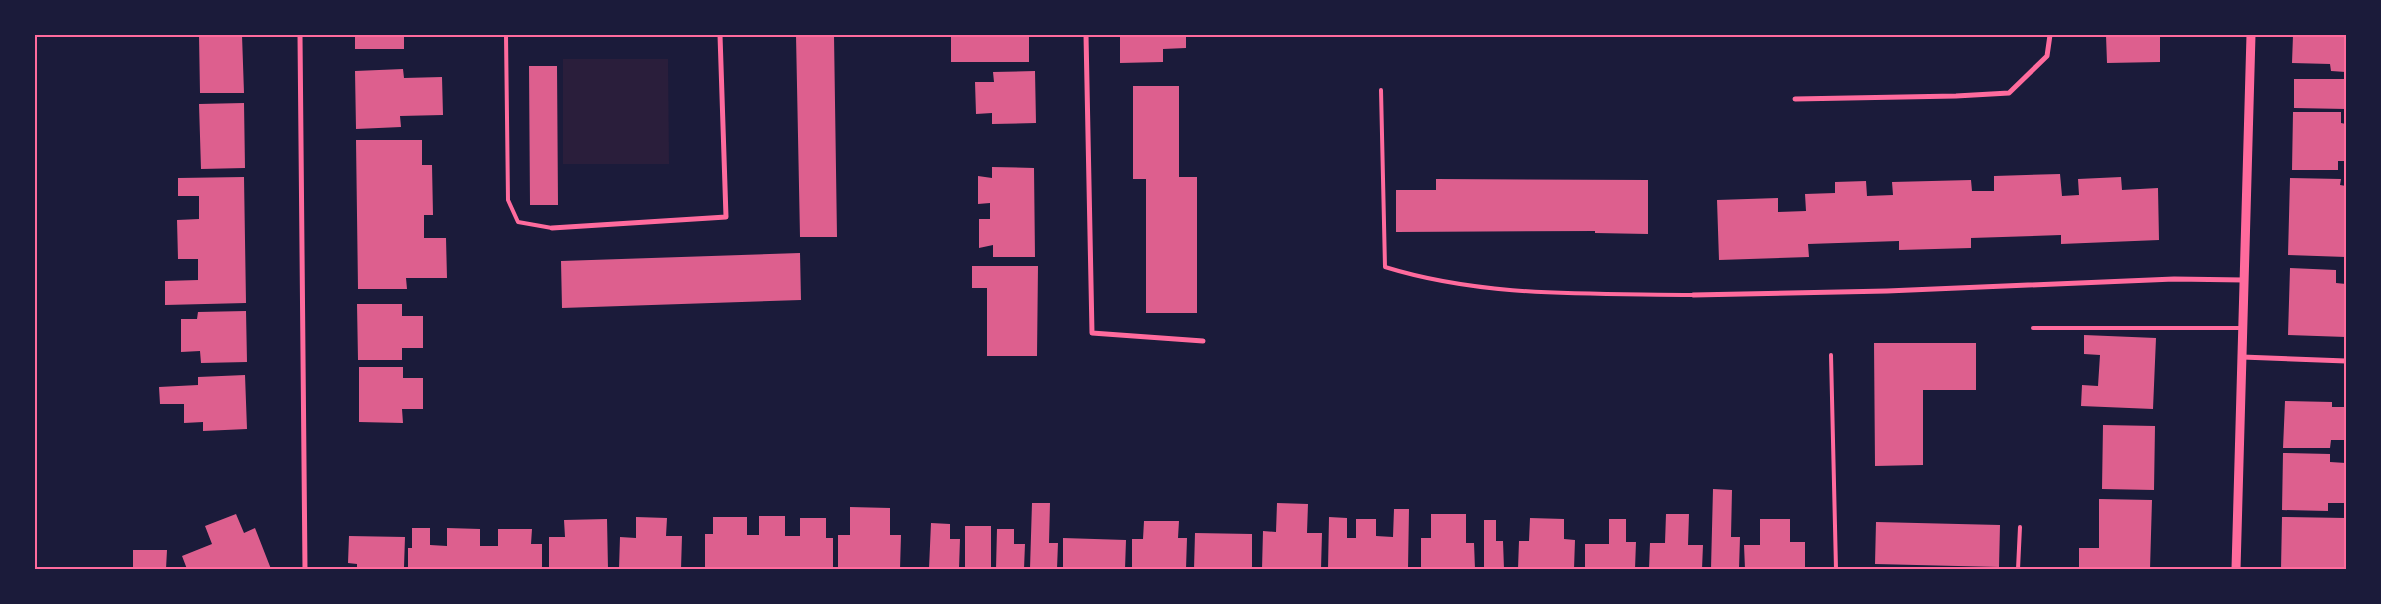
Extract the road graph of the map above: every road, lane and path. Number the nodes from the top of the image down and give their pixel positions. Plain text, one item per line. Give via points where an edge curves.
1 (300, 35) edge
2 (506, 35) edge
3 (720, 35) edge
4 (1086, 35) edge
5 (2050, 35) edge
6 (2252, 35) edge
7 (1381, 90) dead end
8 (1795, 99) dead end
9 (552, 228) joint
10 (2244, 280) junction
11 (1693, 295) joint
12 (2033, 328) dead end
13 (2242, 328) junction
14 (1203, 341) dead end
15 (1831, 355) dead end
16 (2242, 357) junction
17 (2346, 361) edge
18 (2020, 527) dead end
19 (305, 569) edge
20 (1836, 569) edge
21 (2018, 569) edge
22 (2236, 569) edge

1 - 19 street
2 - 9 lane via 508,200 518,222
3 - 9 street via 726,217
4 - 14 street via 1092,333
5 - 8 street via 2046,56 2009,92
6 - 10 street
7 - 11 lane via 1385,267 1458,286 1518,292
10 - 11 street via 2174,279
10 - 13 street
12 - 13 lane
13 - 16 street
15 - 20 lane
16 - 17 street
16 - 22 street
18 - 21 lane

